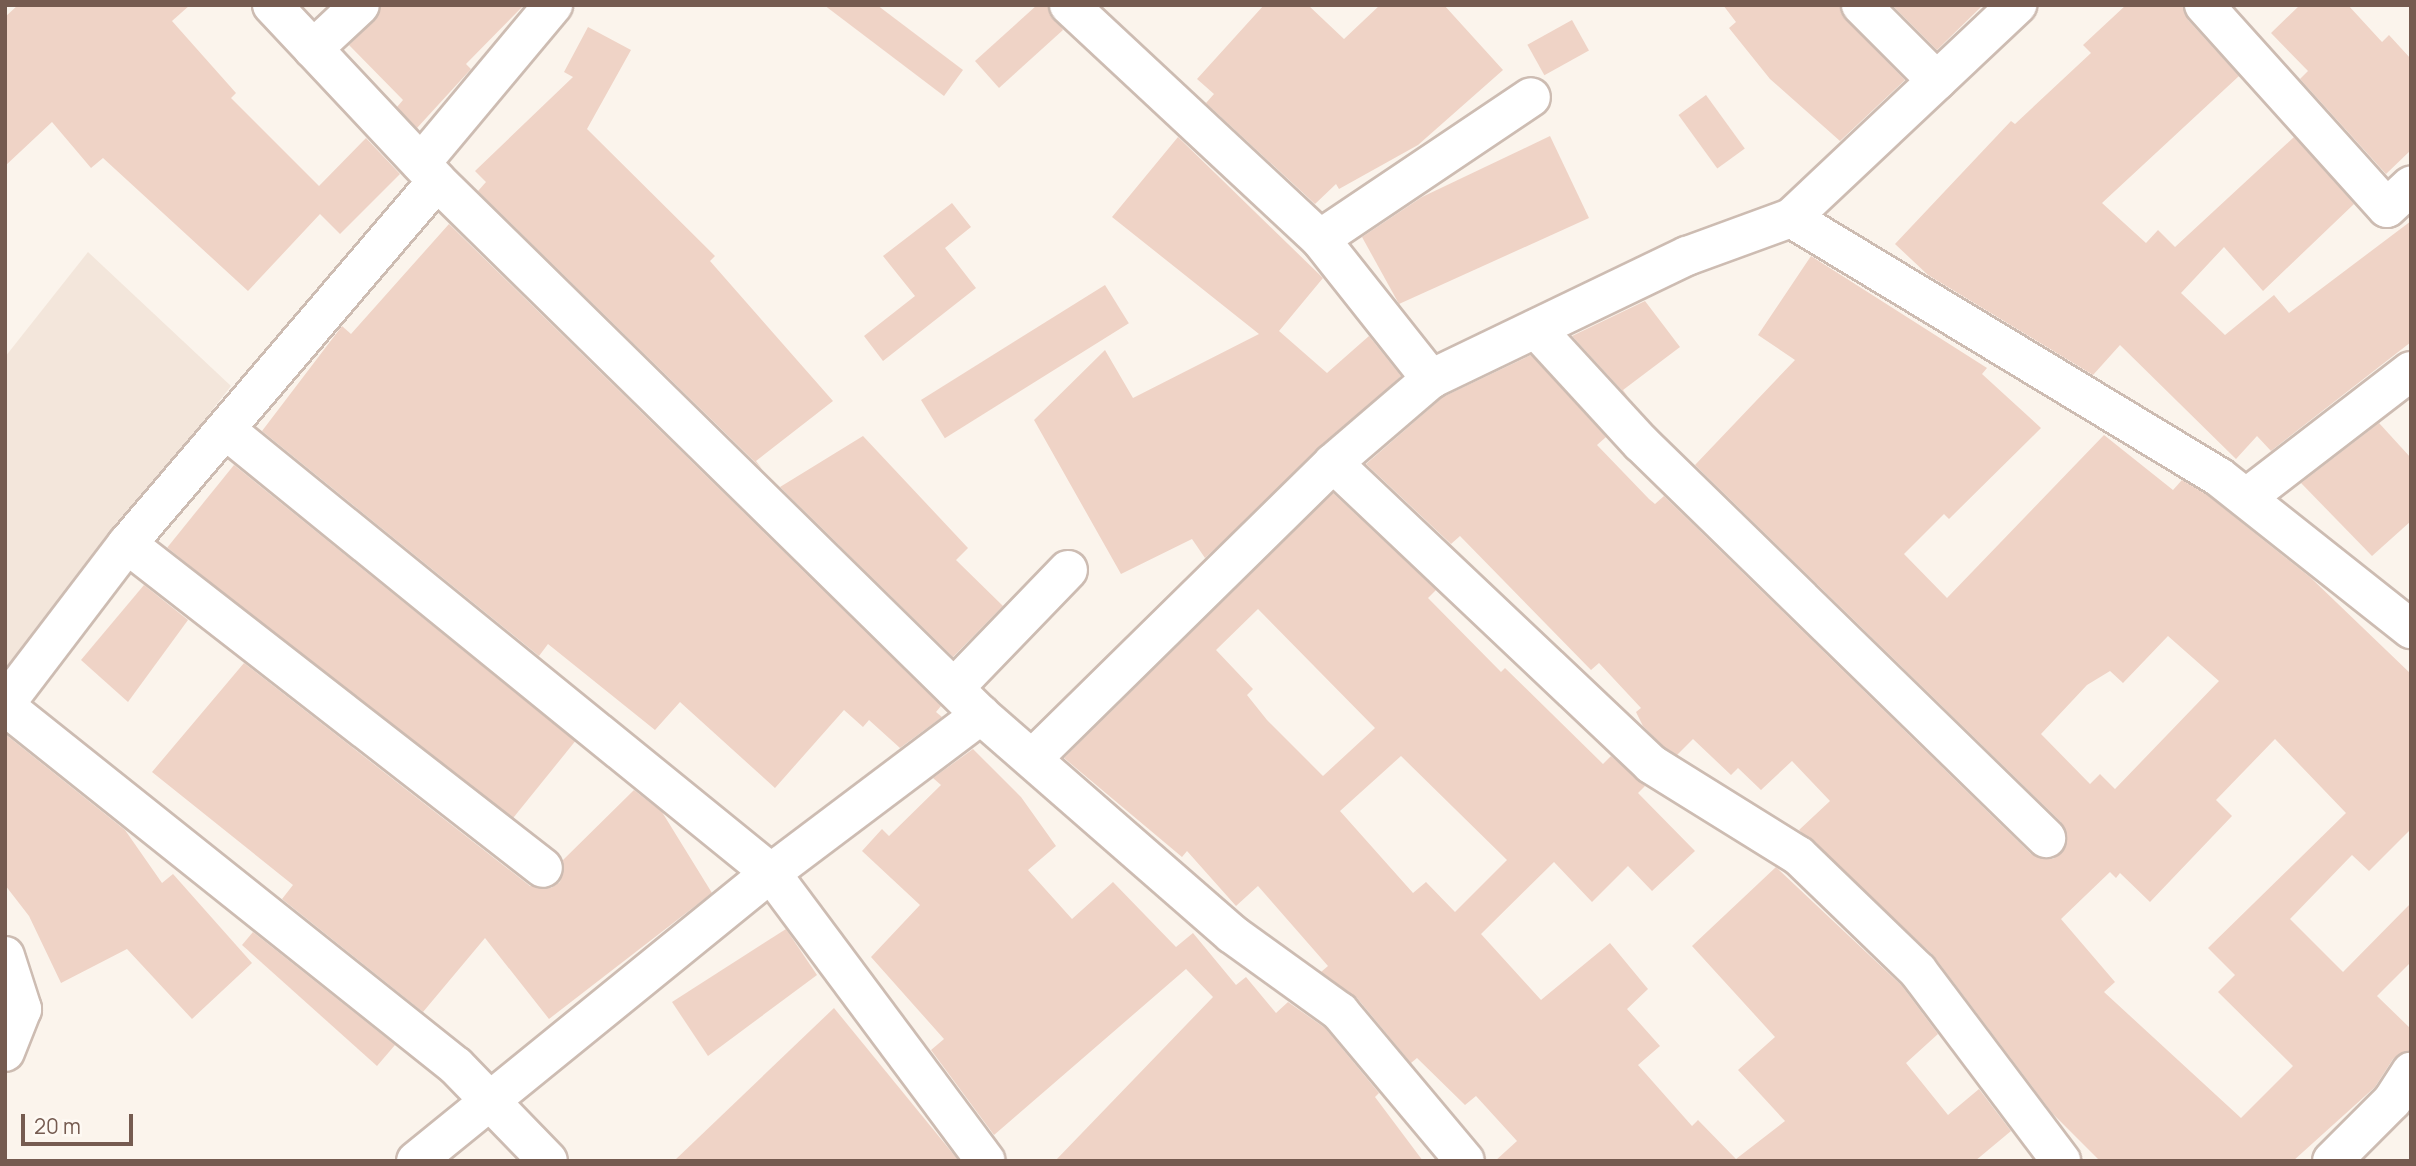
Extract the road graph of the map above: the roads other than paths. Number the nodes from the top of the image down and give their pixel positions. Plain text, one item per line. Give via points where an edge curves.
1 (272, 5) edge
2 (359, 5) edge
3 (552, 5) edge
4 (1069, 5) edge
5 (1861, 5) edge
6 (2017, 5) edge
7 (2204, 5) edge
8 (313, 50) junction
9 (1937, 81) junction
10 (1531, 97) dead end
11 (429, 172) junction
12 (2411, 186) edge
13 (1791, 218) junction
14 (1320, 239) junction
15 (1536, 329) junction
16 (2411, 371) edge
17 (1431, 379) junction
18 (226, 430) junction
19 (1334, 463) junction
20 (2246, 498) junction
21 (127, 544) junction
22 (1068, 570) dead end
23 (2411, 629) edge
24 (954, 688) junction
25 (5, 705) edge
26 (981, 715) junction
27 (1035, 756) junction
28 (2046, 838) dead end
29 (543, 869) dead end
30 (771, 873) junction
31 (5, 957) edge
32 (5, 1052) edge
33 (2411, 1072) edge
34 (493, 1104) junction
35 (416, 1161) edge
36 (548, 1161) edge
37 (986, 1161) edge
38 (1465, 1161) edge
39 (2061, 1161) edge
40 (2332, 1161) edge

1 - 8 street
2 - 8 street
3 - 11 street
4 - 14 street
5 - 9 street
6 - 9 street
7 - 12 street via 2388,208
8 - 11 street
9 - 13 street
10 - 14 street
11 - 18 street
11 - 24 street
13 - 15 street via 1687,256
13 - 20 street
14 - 17 street
15 - 17 street
15 - 28 street via 1641,443
16 - 20 street
17 - 19 street
18 - 21 street
18 - 30 street
19 - 27 street
19 - 39 street via 1651,764 1799,856 1918,971
20 - 23 street
21 - 25 street
21 - 29 street
22 - 24 street
24 - 26 street
25 - 34 street via 197,854 456,1066
26 - 27 street
26 - 30 street
27 - 38 street via 1232,933 1339,1012
30 - 34 street
30 - 37 street
31 - 32 street via 22,1009
33 - 40 street via 2392,1101
34 - 35 street
34 - 36 street

